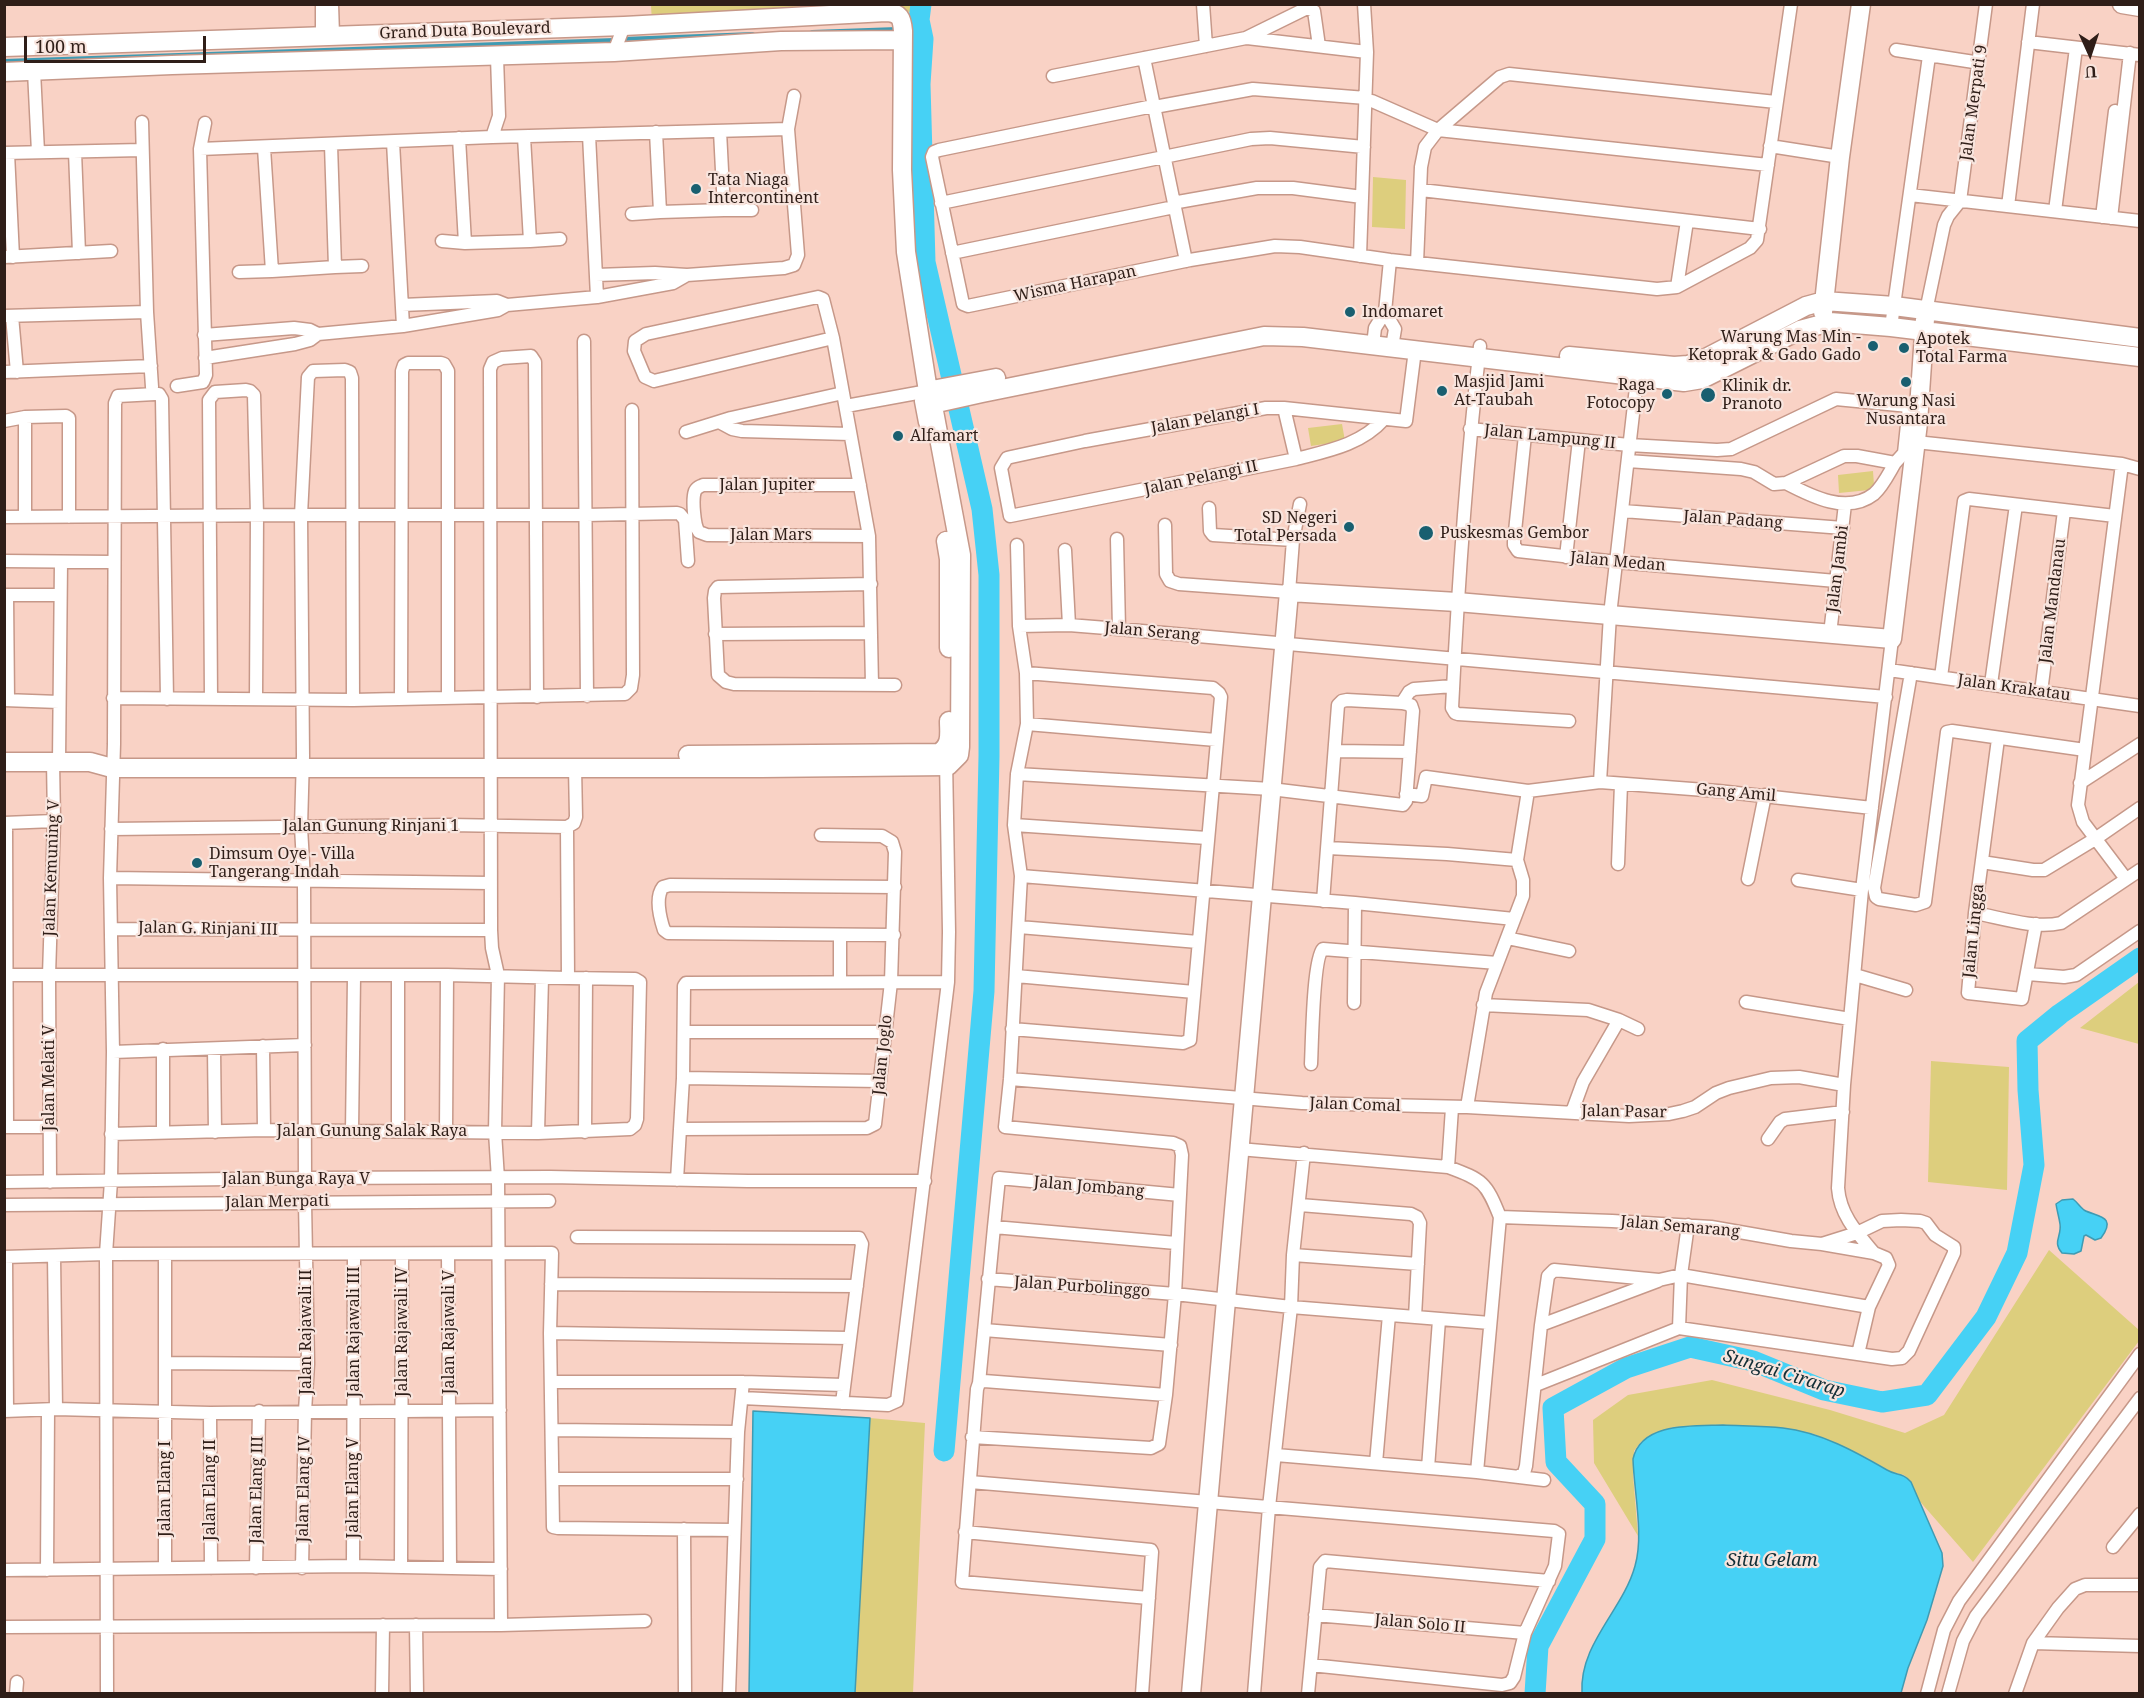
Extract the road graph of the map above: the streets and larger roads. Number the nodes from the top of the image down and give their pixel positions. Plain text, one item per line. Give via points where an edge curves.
1 (322, 4) edge
2 (332, 4) edge
3 (1203, 4) edge
4 (1364, 4) edge
5 (1791, 4) edge
6 (1861, 4) edge
7 (1986, 4) edge
8 (2033, 4) edge
9 (2122, 4) edge
10 (2139, 7) edge
11 (902, 30) junction
12 (328, 35) junction
13 (1246, 38) junction
14 (619, 39) junction
15 (2028, 42) junction
16 (1206, 46) junction
17 (1319, 46) junction
18 (4, 47) edge
19 (2076, 48) junction
20 (1896, 50) dead end
21 (1367, 52) junction
22 (172, 53) junction
23 (2130, 54) edge
24 (1929, 56) junction
25 (497, 57) junction
26 (1148, 57) junction
27 (1974, 62) dead end
28 (34, 71) junction
29 (4, 72) edge
30 (1053, 76) dead end
31 (794, 96) dead end
32 (1369, 100) junction
33 (1776, 102) junction
34 (1157, 106) junction
35 (142, 122) dead end
36 (206, 123) dead end
37 (788, 129) junction
38 (1438, 130) junction
39 (720, 131) junction
40 (656, 132) junction
41 (589, 135) junction
42 (492, 137) junction
43 (524, 137) junction
44 (459, 138) junction
45 (393, 142) junction
46 (331, 145) junction
47 (1770, 146) junction
48 (1364, 147) junction
49 (264, 148) junction
50 (200, 149) junction
51 (142, 150) junction
52 (38, 152) junction
53 (75, 152) junction
54 (6, 153) edge
55 (1166, 156) junction
56 (1840, 157) junction
57 (1768, 165) junction
58 (1421, 190) junction
59 (1910, 195) junction
60 (1362, 197) junction
61 (1960, 201) junction
62 (941, 203) junction
63 (1176, 204) junction
64 (2008, 206) junction
65 (723, 210) junction
66 (752, 210) dead end
67 (2055, 211) junction
68 (660, 212) junction
69 (632, 214) dead end
70 (2107, 217) junction
71 (1686, 221) junction
72 (2139, 221) edge
73 (1760, 229) junction
74 (560, 239) dead end
75 (442, 241) dead end
76 (530, 241) junction
77 (465, 243) junction
78 (111, 250) dead end
79 (79, 253) junction
80 (952, 253) junction
81 (1360, 256) junction
82 (9, 257) edge
83 (1188, 260) junction
84 (1390, 260) junction
85 (1417, 263) junction
86 (362, 266) dead end
87 (335, 267) junction
88 (272, 271) junction
89 (239, 273) dead end
90 (596, 275) junction
91 (687, 275) junction
92 (1677, 287) junction
93 (597, 297) junction
94 (1824, 301) junction
95 (507, 304) junction
96 (402, 305) junction
97 (1894, 306) junction
98 (1926, 311) junction
99 (147, 312) junction
100 (1385, 312) junction
101 (8, 316) edge
102 (1823, 323) junction
103 (404, 326) junction
104 (1891, 327) junction
105 (1924, 331) junction
106 (318, 334) junction
107 (204, 336) junction
108 (833, 338) junction
109 (2139, 338) edge
110 (1373, 340) junction
111 (584, 341) dead end
112 (1393, 342) junction
113 (1415, 350) junction
114 (1479, 351) junction
115 (2139, 357) edge
116 (205, 358) junction
117 (151, 366) junction
118 (1638, 370) junction
119 (11, 372) edge
120 (177, 386) dead end
121 (152, 387) dead end
122 (843, 393) junction
123 (933, 397) junction
124 (846, 406) junction
125 (1914, 407) junction
126 (1284, 408) junction
127 (632, 410) dead end
128 (25, 417) junction
129 (1384, 419) junction
130 (4, 421) edge
131 (719, 422) junction
132 (1470, 429) junction
133 (686, 432) dead end
134 (850, 434) junction
135 (1525, 435) junction
136 (1579, 440) junction
137 (1916, 442) junction
138 (1629, 445) junction
139 (1717, 450) junction
140 (1296, 459) junction
141 (1628, 461) junction
142 (1896, 463) junction
143 (2122, 464) junction
144 (1716, 467) junction
145 (2139, 469) edge
146 (1786, 483) junction
147 (860, 485) junction
148 (1300, 504) dead end
149 (1845, 504) junction
150 (2016, 505) junction
151 (1209, 508) dead end
152 (694, 509) joint
153 (1623, 511) junction
154 (2064, 511) junction
155 (301, 514) junction
156 (632, 514) junction
157 (210, 515) junction
158 (257, 515) junction
159 (352, 515) junction
160 (401, 515) junction
161 (449, 515) junction
162 (491, 515) junction
163 (537, 515) junction
164 (586, 515) junction
165 (1010, 516) joint
166 (2115, 516) junction
167 (4, 517) edge
168 (26, 517) junction
169 (69, 517) junction
170 (114, 517) junction
171 (164, 517) junction
172 (1165, 525) dead end
173 (1843, 528) junction
174 (869, 536) junction
175 (1117, 538) dead end
176 (1293, 540) junction
177 (1017, 545) dead end
178 (1065, 550) dead end
179 (1566, 557) junction
180 (4, 561) edge
181 (688, 561) dead end
182 (60, 562) junction
183 (114, 562) junction
184 (1617, 562) junction
185 (1836, 581) junction
186 (871, 584) junction
187 (1289, 592) junction
188 (6, 595) edge
189 (60, 595) junction
190 (1457, 602) junction
191 (1610, 615) junction
192 (1069, 625) junction
193 (1019, 626) junction
194 (1119, 629) junction
195 (871, 633) junction
196 (715, 634) junction
197 (1830, 634) junction
198 (1892, 639) junction
199 (1284, 643) junction
200 (1456, 658) junction
201 (1889, 670) junction
202 (1605, 671) junction
203 (1026, 674) junction
204 (1911, 674) junction
205 (1941, 677) junction
206 (1991, 684) junction
207 (872, 685) junction
208 (895, 685) dead end
209 (1453, 686) junction
210 (2041, 692) junction
211 (537, 696) junction
212 (587, 696) junction
213 (448, 697) junction
214 (490, 697) junction
215 (1886, 697) junction
216 (113, 698) junction
217 (401, 698) junction
218 (167, 699) junction
219 (211, 699) junction
220 (256, 699) junction
221 (303, 699) junction
222 (353, 699) junction
223 (2092, 699) junction
224 (6, 700) edge
225 (59, 702) junction
226 (1402, 703) junction
227 (2139, 706) edge
228 (1569, 721) dead end
229 (1027, 724) junction
230 (1998, 739) junction
231 (1216, 740) junction
232 (2139, 744) edge
233 (2085, 750) junction
234 (1335, 751) junction
235 (1410, 752) junction
236 (946, 757) junction
237 (56, 761) junction
238 (4, 762) edge
239 (113, 762) junction
240 (303, 762) junction
241 (490, 762) junction
242 (575, 767) junction
243 (1017, 774) junction
244 (1600, 782) junction
245 (2080, 783) junction
246 (1621, 784) junction
247 (1212, 786) junction
248 (1271, 789) junction
249 (1528, 791) junction
250 (1406, 794) junction
251 (1765, 795) junction
252 (1332, 796) junction
253 (1872, 808) junction
254 (2139, 808) edge
255 (54, 821) junction
256 (5, 823) edge
257 (1014, 825) junction
258 (491, 826) junction
259 (301, 827) junction
260 (567, 827) junction
261 (111, 828) junction
262 (821, 835) dead end
263 (1207, 838) junction
264 (2095, 839) junction
265 (1328, 848) junction
266 (1518, 860) junction
267 (1982, 862) junction
268 (1618, 864) dead end
269 (2139, 870) edge
270 (1021, 876) junction
271 (110, 879) junction
272 (1748, 879) dead end
273 (2126, 879) junction
274 (304, 880) junction
275 (1798, 880) dead end
276 (490, 883) junction
277 (895, 886) junction
278 (1862, 890) junction
279 (1203, 891) junction
280 (1262, 895) junction
281 (1323, 901) junction
282 (5, 902) edge
283 (1355, 903) junction
284 (1975, 913) junction
285 (1514, 919) junction
286 (2036, 924) junction
287 (1019, 927) junction
288 (111, 929) junction
289 (305, 930) junction
290 (491, 930) junction
291 (2139, 931) edge
292 (894, 935) junction
293 (840, 936) junction
294 (1507, 938) junction
295 (1198, 942) junction
296 (1569, 951) dead end
297 (1355, 953) junction
298 (1497, 963) junction
299 (2028, 974) junction
300 (5, 975) edge
301 (49, 975) junction
302 (398, 975) junction
303 (447, 975) junction
304 (498, 975) junction
305 (1856, 975) junction
306 (112, 976) junction
307 (305, 976) junction
308 (1016, 976) junction
309 (354, 977) junction
310 (542, 978) junction
311 (568, 978) junction
312 (586, 978) junction
313 (840, 982) junction
314 (891, 982) junction
315 (948, 982) junction
316 (1906, 990) dead end
317 (1194, 992) junction
318 (1746, 1002) dead end
319 (1354, 1003) dead end
320 (1483, 1005) junction
321 (1850, 1019) junction
322 (1619, 1020) junction
323 (1012, 1029) junction
324 (1638, 1029) dead end
325 (684, 1032) junction
326 (886, 1032) junction
327 (305, 1045) junction
328 (263, 1046) junction
329 (214, 1048) junction
330 (163, 1049) junction
331 (114, 1052) junction
332 (1311, 1064) dead end
333 (5, 1071) edge
334 (683, 1078) junction
335 (1010, 1079) junction
336 (880, 1081) junction
337 (1844, 1085) junction
338 (1244, 1098) junction
339 (1467, 1107) junction
340 (1452, 1108) junction
341 (1572, 1112) junction
342 (1843, 1112) junction
343 (6, 1127) edge
344 (50, 1127) junction
345 (680, 1129) junction
346 (264, 1130) junction
347 (163, 1131) junction
348 (215, 1131) junction
349 (305, 1131) junction
350 (352, 1131) junction
351 (398, 1131) junction
352 (446, 1131) junction
353 (495, 1132) junction
354 (585, 1132) junction
355 (538, 1133) junction
356 (111, 1134) junction
357 (1768, 1139) dead end
358 (1239, 1149) junction
359 (1304, 1153) junction
360 (1448, 1167) junction
361 (305, 1178) junction
362 (498, 1179) junction
363 (677, 1180) junction
364 (111, 1181) junction
365 (924, 1181) junction
366 (4, 1182) edge
367 (50, 1182) junction
368 (1180, 1195) junction
369 (498, 1201) junction
370 (549, 1201) dead end
371 (305, 1202) junction
372 (110, 1204) junction
373 (4, 1205) edge
374 (1300, 1205) junction
375 (1500, 1217) junction
376 (1688, 1225) junction
377 (994, 1227) junction
378 (1857, 1233) junction
379 (577, 1237) dead end
380 (1176, 1243) junction
381 (1822, 1244) junction
382 (306, 1253) junction
383 (1874, 1253) junction
384 (106, 1254) junction
385 (354, 1254) junction
386 (402, 1254) junction
387 (448, 1254) junction
388 (498, 1254) junction
389 (165, 1255) junction
390 (1293, 1255) junction
391 (54, 1256) junction
392 (5, 1257) edge
393 (1418, 1264) junction
394 (1681, 1275) junction
395 (988, 1280) junction
396 (1659, 1280) junction
397 (551, 1284) junction
398 (856, 1286) junction
399 (1175, 1294) junction
400 (1226, 1299) junction
401 (1291, 1306) junction
402 (1869, 1307) junction
403 (1389, 1315) junction
404 (1414, 1317) junction
405 (1439, 1320) junction
406 (1490, 1323) junction
407 (1541, 1325) junction
408 (1679, 1328) junction
409 (984, 1330) junction
410 (550, 1333) junction
411 (849, 1338) junction
412 (1171, 1345) junction
413 (1858, 1354) junction
414 (2139, 1354) edge
415 (166, 1363) junction
416 (309, 1364) junction
417 (552, 1382) junction
418 (743, 1382) junction
419 (979, 1383) junction
420 (1536, 1384) junction
421 (844, 1385) junction
422 (1166, 1395) junction
423 (742, 1398) junction
424 (2139, 1398) edge
425 (842, 1403) junction
426 (52, 1410) junction
427 (500, 1410) junction
428 (6, 1411) edge
429 (105, 1411) junction
430 (165, 1411) junction
431 (259, 1411) junction
432 (306, 1411) junction
433 (354, 1411) junction
434 (402, 1411) junction
435 (449, 1411) junction
436 (210, 1413) junction
437 (553, 1430) junction
438 (738, 1432) junction
439 (972, 1437) junction
440 (1276, 1455) junction
441 (1376, 1463) junction
442 (1428, 1468) junction
443 (1477, 1472) junction
444 (1518, 1477) junction
445 (553, 1479) junction
446 (737, 1479) junction
447 (1544, 1480) dead end
448 (970, 1482) junction
449 (1209, 1502) junction
450 (1269, 1507) junction
451 (2138, 1518) edge
452 (684, 1529) junction
453 (734, 1530) junction
454 (965, 1532) junction
455 (2113, 1547) dead end
456 (353, 1566) junction
457 (401, 1567) junction
458 (106, 1568) junction
459 (165, 1568) junction
460 (211, 1568) junction
461 (256, 1568) junction
462 (303, 1568) junction
463 (450, 1568) junction
464 (47, 1569) junction
465 (501, 1569) junction
466 (4, 1570) edge
467 (1549, 1581) junction
468 (2139, 1585) edge
469 (1149, 1598) junction
470 (1315, 1615) junction
471 (645, 1621) dead end
472 (416, 1625) junction
473 (501, 1625) junction
474 (383, 1626) junction
475 (4, 1627) edge
476 (106, 1627) junction
477 (1525, 1633) junction
478 (2033, 1643) junction
479 (2139, 1646) edge
480 (1311, 1665) junction
481 (107, 1694) edge
482 (382, 1694) edge
483 (417, 1694) edge
484 (685, 1694) edge
485 (729, 1694) edge
486 (1142, 1694) edge
487 (1191, 1694) edge
488 (1254, 1694) edge
489 (1308, 1694) edge
490 (1927, 1694) edge
491 (1948, 1694) edge
492 (2015, 1694) edge

1 - 12 street
2 - 12 street
3 - 16 street
4 - 21 street
5 - 33 street
6 - 56 street
7 - 61 street, Jalan Merpati 9
8 - 15 street
9 - 10 street
11 - 14 street, Grand Duta Boulevard via 781,41
11 - 14 street, Grand Duta Boulevard via 897,14 886,12
11 - 123 street via 906,252
12 - 14 street, Grand Duta Boulevard
12 - 22 street, Grand Duta Boulevard
13 - 16 street
13 - 17 street
13 - 17 street via 1310,8 1314,11
14 - 25 street, Grand Duta Boulevard
15 - 19 street
15 - 64 street
16 - 26 street
17 - 21 street
18 - 22 street, Grand Duta Boulevard
19 - 23 street
19 - 67 street
20 - 24 street
21 - 32 street
22 - 25 street, Grand Duta Boulevard
22 - 28 street, Grand Duta Boulevard
23 - 70 street
24 - 27 street
24 - 59 street
25 - 42 street via 499,116
26 - 30 street
26 - 34 street
28 - 29 street, Grand Duta Boulevard
28 - 52 street
31 - 37 street
32 - 34 street, Wisma Harapan via 1253,89
32 - 38 street, Wisma Harapan
32 - 48 street
33 - 38 street via 1509,74 1496,79
33 - 47 street
34 - 55 street
34 - 62 street, Wisma Harapan via 937,150 932,157
35 - 51 street
36 - 50 street
37 - 39 street
37 - 91 street via 797,261 784,268
38 - 57 street, Wisma Harapan
38 - 58 street via 1422,157
39 - 40 street
39 - 65 street
40 - 41 street
40 - 68 street
41 - 43 street
41 - 90 street
42 - 43 street
42 - 44 street
43 - 76 street
44 - 45 street
44 - 77 street
45 - 46 street
45 - 96 street
46 - 49 street
46 - 87 street
47 - 56 street
47 - 57 street
48 - 55 street via 1270,138
48 - 60 street
49 - 50 street
49 - 88 street
50 - 107 street
51 - 53 street
51 - 99 street
52 - 53 street
52 - 54 street
53 - 79 street
54 - 82 street
55 - 62 street
55 - 63 street
56 - 94 street
57 - 73 street
58 - 71 street
58 - 85 street
59 - 61 street
59 - 97 street
60 - 63 street via 1293,188 1257,188
60 - 81 street
61 - 64 street
61 - 98 street via 1944,225
62 - 80 street, Wisma Harapan
63 - 80 street
63 - 83 street
64 - 67 street
65 - 66 street
65 - 68 street
67 - 70 street
68 - 69 street
70 - 72 street
71 - 73 street
71 - 92 street
73 - 92 street via 1750,248
74 - 76 street
75 - 77 street
76 - 77 street
78 - 79 street
79 - 82 street
80 - 83 street, Wisma Harapan via 961,301 966,306
81 - 83 street via 1275,246
81 - 84 street
84 - 85 street
84 - 100 street
85 - 92 street via 1657,289
86 - 87 street
87 - 88 street
88 - 89 street
90 - 91 street
90 - 93 street
91 - 93 street via 673,283
93 - 95 street
94 - 97 street
94 - 102 street
94 - 118 street via 1806,306 1694,364
95 - 96 street via 497,301
95 - 103 street via 498,310
96 - 103 street
97 - 98 street
97 - 104 street
98 - 105 street
98 - 109 street
99 - 101 street
99 - 117 street
100 - 110 street via 1376,325
100 - 112 street via 1394,326
101 - 119 street
102 - 104 street
102 - 118 street via 1800,330 1702,379 1684,382
103 - 106 street
104 - 105 street
105 - 115 street
105 - 125 street
106 - 107 street via 294,328
106 - 116 street via 295,344
107 - 116 street
108 - 108 street via 654,381 643,375 634,351 635,341 642,335 818,297 825,304
108 - 122 street
110 - 112 street
110 - 123 street via 1264,336 982,393
110 - 123 street via 1302,327 1273,327 966,383
111 - 164 street
112 - 113 street
112 - 114 street
113 - 114 street
113 - 129 street, Jalan Pelangi I via 1406,421
114 - 118 street
114 - 132 street
116 - 120 street via 203,382
117 - 119 street
117 - 121 street
118 - 138 street
122 - 124 street
122 - 131 street
123 - 124 street
123 - 236 street via 925,395 925,406 949,559
124 - 134 street
125 - 137 street
125 - 139 street, Jalan Lampung II via 1836,399 1731,449
125 - 142 street via 1904,453
126 - 129 street, Jalan Pelangi I
126 - 140 street
126 - 165 street, Jalan Pelangi I via 1240,412 1007,458 1001,468
127 - 156 street
128 - 130 street
128 - 168 street
128 - 169 street via 69,418
129 - 140 street, Jalan Pelangi II via 1364,438
131 - 133 street
131 - 134 street via 742,431
132 - 135 street, Jalan Lampung II
132 - 190 street
134 - 147 street
135 - 136 street, Jalan Lampung II
135 - 179 street, Jalan Medan via 1514,545 1522,553
136 - 138 street, Jalan Lampung II
136 - 179 street
137 - 143 street
137 - 198 street
138 - 139 street, Jalan Lampung II
138 - 141 street
139 - 144 street
140 - 165 street, Jalan Pelangi II
141 - 144 street
141 - 153 street
142 - 146 street via 1844,456
142 - 149 street via 1874,494
143 - 145 street
143 - 166 street
144 - 146 street via 1742,469 1774,484
146 - 149 street
147 - 152 street, Jalan Jupiter via 703,485 695,491
147 - 174 street
148 - 176 street
149 - 173 street, Jalan Jambi
150 - 154 street
150 - 205 street via 1970,499 1963,502
150 - 206 street
151 - 176 street via 1210,531 1214,535
152 - 174 street, Jalan Mars via 696,528 702,534
153 - 173 street, Jalan Padang
153 - 184 street
154 - 166 street
154 - 210 street, Jalan Mandanau
155 - 158 street
155 - 159 street
155 - 159 street via 308,377 313,371 345,370 352,378
155 - 221 street
156 - 164 street
156 - 181 street via 684,517
156 - 212 street via 631,688 620,696
157 - 158 street
157 - 158 street via 209,400 215,392 246,390 254,395
157 - 171 street
157 - 219 street
158 - 220 street
159 - 160 street
159 - 222 street
160 - 161 street
160 - 161 street via 402,367 408,363 441,363 448,371
160 - 217 street
161 - 162 street
161 - 213 street
162 - 163 street
162 - 163 street via 491,365 496,359 528,356 535,362
162 - 214 street
163 - 164 street
163 - 211 street
164 - 212 street
166 - 223 street
167 - 168 street
168 - 169 street
169 - 170 street
170 - 171 street
170 - 171 street via 115,399 155,394 162,399
170 - 183 street
171 - 218 street
172 - 187 street via 1166,574 1170,581
173 - 185 street, Jalan Jambi
174 - 186 street
175 - 194 street
176 - 187 street
177 - 193 street
178 - 192 street
179 - 184 street, Jalan Medan
180 - 182 street
182 - 183 street
182 - 189 street, Jalan Kemuning V
183 - 216 street
184 - 185 street, Jalan Medan
184 - 191 street
185 - 197 street, Jalan Jambi
186 - 195 street
186 - 196 street via 721,586 714,594
187 - 190 street
187 - 199 street
188 - 189 street
188 - 224 street
189 - 225 street, Jalan Kemuning V
190 - 191 street
190 - 200 street
191 - 197 street
191 - 202 street
192 - 193 street, Jalan Serang
192 - 194 street, Jalan Serang
193 - 203 street
194 - 199 street, Jalan Serang
195 - 196 street
195 - 207 street
196 - 207 street via 716,668 726,682
197 - 198 street
198 - 201 street
199 - 200 street, Jalan Serang
199 - 248 street
200 - 202 street, Jalan Serang
200 - 209 street
201 - 204 street, Jalan Krakatau
201 - 215 street
202 - 215 street, Jalan Serang
202 - 244 street
203 - 229 street
203 - 231 street via 1215,689 1221,697
204 - 205 street, Jalan Krakatau
204 - 230 street via 1874,888 1879,898 1916,905 1925,902 1947,732
205 - 206 street, Jalan Krakatau
206 - 210 street, Jalan Krakatau
207 - 208 street
209 - 226 street via 1414,689
209 - 228 street via 1455,713
210 - 223 street, Jalan Krakatau
211 - 212 street
211 - 214 street
213 - 214 street
213 - 217 street
214 - 241 street
215 - 253 street
216 - 218 street
216 - 239 street
217 - 222 street
218 - 219 street
219 - 220 street
220 - 221 street
221 - 222 street
221 - 240 street
223 - 227 street, Jalan Krakatau
223 - 233 street
224 - 225 street
225 - 237 street, Jalan Kemuning V
226 - 234 street via 1342,701 1338,705
226 - 235 street via 1411,705 1413,711
229 - 231 street
229 - 243 street
230 - 233 street
230 - 267 street, Jalan Lingga
231 - 247 street
232 - 245 street
233 - 245 street
234 - 235 street
234 - 252 street
235 - 250 street
236 - 241 street via 934,753
236 - 242 street via 785,768
236 - 315 street
237 - 238 street
237 - 239 street
237 - 255 street, Jalan Kemuning V
239 - 240 street
239 - 261 street
240 - 241 street
240 - 259 street
241 - 242 street
241 - 258 street
242 - 260 street via 576,817
243 - 247 street
243 - 257 street
244 - 246 street, Gang Amil
244 - 249 street, Gang Amil
245 - 264 street via 2079,815
246 - 251 street, Gang Amil
246 - 268 street
247 - 248 street
247 - 263 street
248 - 252 street
248 - 280 street
249 - 250 street, Gang Amil via 1425,777 1422,796
249 - 266 street
250 - 252 street via 1403,806
251 - 253 street, Gang Amil
251 - 272 street
252 - 265 street
253 - 278 street
254 - 264 street
255 - 256 street
255 - 301 street, Jalan Kemuning V
256 - 282 street
257 - 263 street
257 - 270 street
258 - 259 street, Jalan Gunung Rinjani 1
258 - 260 street, Jalan Gunung Rinjani 1
258 - 276 street
259 - 261 street, Jalan Gunung Rinjani 1
259 - 274 street
260 - 311 street
261 - 271 street
262 - 277 street, Jalan Joglo via 888,838 895,852
263 - 279 street
264 - 267 street via 2044,870
264 - 273 street
265 - 266 street
265 - 281 street
266 - 285 street via 1524,889
267 - 284 street, Jalan Lingga
269 - 273 street
270 - 279 street
270 - 287 street
271 - 274 street
271 - 288 street
273 - 286 street via 2061,923
274 - 276 street
274 - 289 street
275 - 278 street
276 - 290 street
277 - 292 street, Jalan Joglo
277 - 293 street via 670,885 660,893 660,918 668,933
278 - 305 street
279 - 280 street
279 - 295 street
280 - 281 street
280 - 338 street
281 - 283 street
282 - 300 street
283 - 285 street
283 - 297 street
284 - 286 street
284 - 299 street, Jalan Lingga via 1968,993 2021,1000
285 - 294 street
286 - 299 street, Jalan Lingga
287 - 295 street
287 - 308 street
288 - 289 street, Jalan G. Rinjani III
288 - 306 street
289 - 290 street, Jalan G. Rinjani III
289 - 307 street
290 - 304 street
291 - 299 street via 2076,975
292 - 293 street
292 - 314 street, Jalan Joglo
293 - 313 street
294 - 296 street
294 - 298 street
295 - 317 street
297 - 298 street
297 - 319 street
297 - 332 street via 1326,949 1319,953
298 - 320 street
300 - 301 street
300 - 333 street
301 - 306 street
301 - 344 street, Jalan Melati V
302 - 303 street
302 - 309 street
302 - 351 street
303 - 304 street
303 - 352 street
304 - 310 street
304 - 353 street
305 - 316 street
305 - 321 street
306 - 307 street
306 - 331 street
307 - 309 street
307 - 327 street
308 - 317 street
308 - 323 street
309 - 350 street
310 - 311 street
310 - 355 street
311 - 312 street
312 - 354 street
312 - 354 street, Jalan Gunung Salak Raya via 640,982 638,1119 626,1130
313 - 314 street
313 - 325 street via 688,982 684,986
314 - 315 street
314 - 326 street, Jalan Joglo
315 - 365 street
317 - 323 street via 1190,1038 1185,1043
318 - 321 street
320 - 322 street via 1588,1010
320 - 339 street
321 - 337 street
322 - 324 street
322 - 341 street via 1582,1083
323 - 335 street
325 - 326 street
325 - 334 street
326 - 336 street, Jalan Joglo
327 - 328 street
327 - 349 street
328 - 329 street
328 - 346 street
329 - 330 street
329 - 348 street
330 - 331 street
330 - 347 street
331 - 356 street
333 - 343 street
334 - 336 street
334 - 345 street
335 - 338 street, Jalan Comal
335 - 368 street via 1005,1127 1177,1144 1182,1155
336 - 345 street, Jalan Joglo via 873,1126
337 - 341 street, Jalan Pasar via 1786,1077 1729,1088 1695,1107 1669,1114
337 - 342 street
338 - 340 street, Jalan Comal
338 - 358 street
339 - 340 street, Jalan Comal
339 - 341 street, Jalan Pasar
340 - 360 street
342 - 357 street via 1785,1119
342 - 378 street via 1839,1197
343 - 344 street
344 - 367 street, Jalan Melati V
345 - 363 street
346 - 348 street, Jalan Gunung Salak Raya
346 - 349 street, Jalan Gunung Salak Raya
347 - 348 street, Jalan Gunung Salak Raya
347 - 356 street, Jalan Gunung Salak Raya
349 - 350 street, Jalan Gunung Salak Raya
349 - 361 street
350 - 351 street, Jalan Gunung Salak Raya
351 - 352 street, Jalan Gunung Salak Raya
352 - 353 street, Jalan Gunung Salak Raya
353 - 355 street, Jalan Gunung Salak Raya
353 - 362 street
354 - 355 street, Jalan Gunung Salak Raya
356 - 364 street
358 - 359 street
358 - 400 street
359 - 360 street
359 - 374 street
360 - 375 street via 1476,1177 1485,1185
361 - 362 street, Jalan Bunga Raya V
361 - 364 street, Jalan Bunga Raya V
362 - 363 street, Jalan Bunga Raya V
362 - 369 street
363 - 365 street, Jalan Bunga Raya V
364 - 367 street, Jalan Bunga Raya V
364 - 372 street
365 - 425 street via 897,1401 888,1405
366 - 367 street, Jalan Bunga Raya V
368 - 377 street, Jalan Jombang via 999,1178
368 - 380 street
369 - 370 street, Jalan Merpati
369 - 371 street, Jalan Merpati
369 - 388 street
371 - 372 street, Jalan Merpati
371 - 382 street, Jalan Rajawali II
372 - 373 street, Jalan Merpati
372 - 384 street
374 - 390 street
374 - 393 street via 1414,1215 1420,1221
375 - 376 street, Jalan Semarang
375 - 406 street
376 - 381 street, Jalan Semarang
376 - 394 street
377 - 380 street
377 - 395 street
378 - 381 street, Jalan Semarang
378 - 383 street
378 - 413 street, Jalan Semarang via 1882,1221 1920,1221 1954,1250 1907,1354 1896,1359
379 - 398 street via 858,1237 862,1244
380 - 399 street
381 - 383 street
382 - 385 street
382 - 389 street
382 - 416 street, Jalan Rajawali II
383 - 402 street via 1886,1258 1888,1265
384 - 389 street
384 - 391 street
384 - 429 street
385 - 386 street
385 - 433 street, Jalan Rajawali III
386 - 387 street
386 - 434 street, Jalan Rajawali IV
387 - 388 street
387 - 435 street, Jalan Rajawali V
388 - 397 street via 552,1253
388 - 427 street
389 - 415 street, Jalan Elang I
390 - 393 street
390 - 401 street
391 - 392 street
391 - 426 street
392 - 428 street
393 - 404 street
394 - 396 street
394 - 402 street
394 - 408 street
395 - 399 street, Jalan Purbolinggo
395 - 409 street
396 - 407 street
396 - 407 street via 1554,1270 1548,1276
397 - 398 street
397 - 410 street
398 - 411 street
399 - 400 street, Jalan Purbolinggo
399 - 412 street
400 - 401 street, Jalan Purbolinggo
400 - 449 street
401 - 403 street, Jalan Purbolinggo
401 - 440 street
402 - 413 street
403 - 404 street, Jalan Purbolinggo
403 - 441 street
404 - 405 street, Jalan Purbolinggo
405 - 406 street, Jalan Purbolinggo
405 - 442 street
406 - 443 street
407 - 420 street
408 - 413 street
408 - 420 street
409 - 412 street
409 - 419 street
410 - 411 street
410 - 417 street
411 - 421 street
412 - 422 street
414 - 490 street via 1959,1601 1944,1630
415 - 416 street
415 - 430 street, Jalan Elang I
416 - 432 street, Jalan Rajawali II
417 - 418 street
417 - 437 street
418 - 421 street
418 - 423 street
419 - 422 street
419 - 439 street
420 - 444 street via 1526,1467
421 - 425 street
422 - 439 street via 1161,1441 1154,1447
423 - 425 street
423 - 438 street
424 - 491 street via 1976,1616 1963,1641
426 - 428 street
426 - 429 street
426 - 464 street
427 - 435 street
427 - 465 street
429 - 430 street
429 - 458 street
430 - 436 street
430 - 459 street, Jalan Elang I
431 - 432 street
431 - 436 street
431 - 461 street, Jalan Elang III
432 - 433 street
432 - 462 street, Jalan Elang IV
433 - 434 street
433 - 456 street, Jalan Elang V
434 - 435 street
434 - 457 street, Jalan Rajawali IV
435 - 463 street, Jalan Rajawali V
436 - 460 street, Jalan Elang II
437 - 438 street
437 - 445 street
438 - 446 street
439 - 448 street
440 - 441 street
440 - 450 street
441 - 442 street
442 - 443 street
443 - 444 street
444 - 447 street
445 - 446 street
445 - 452 street via 553,1527
446 - 453 street
448 - 449 street
448 - 454 street
449 - 450 street
449 - 487 street
450 - 467 street via 1556,1532 1560,1536 1558,1554
450 - 488 street
451 - 455 street
452 - 453 street
452 - 484 street
453 - 485 street
454 - 469 street via 1151,1550
454 - 469 street via 962,1582
456 - 457 street
456 - 462 street
457 - 463 street
458 - 459 street
458 - 464 street
458 - 476 street
459 - 460 street
460 - 461 street
461 - 462 street
463 - 465 street
464 - 466 street
465 - 473 street
467 - 470 street via 1329,1560 1320,1567
467 - 477 street
468 - 478 street via 2075,1588
469 - 486 street
470 - 477 street, Jalan Solo II
470 - 480 street
471 - 473 street
472 - 473 street
472 - 474 street
472 - 483 street
474 - 476 street
474 - 482 street
475 - 476 street
476 - 481 street
477 - 480 street via 1510,1683
478 - 479 street
478 - 492 street
480 - 489 street

